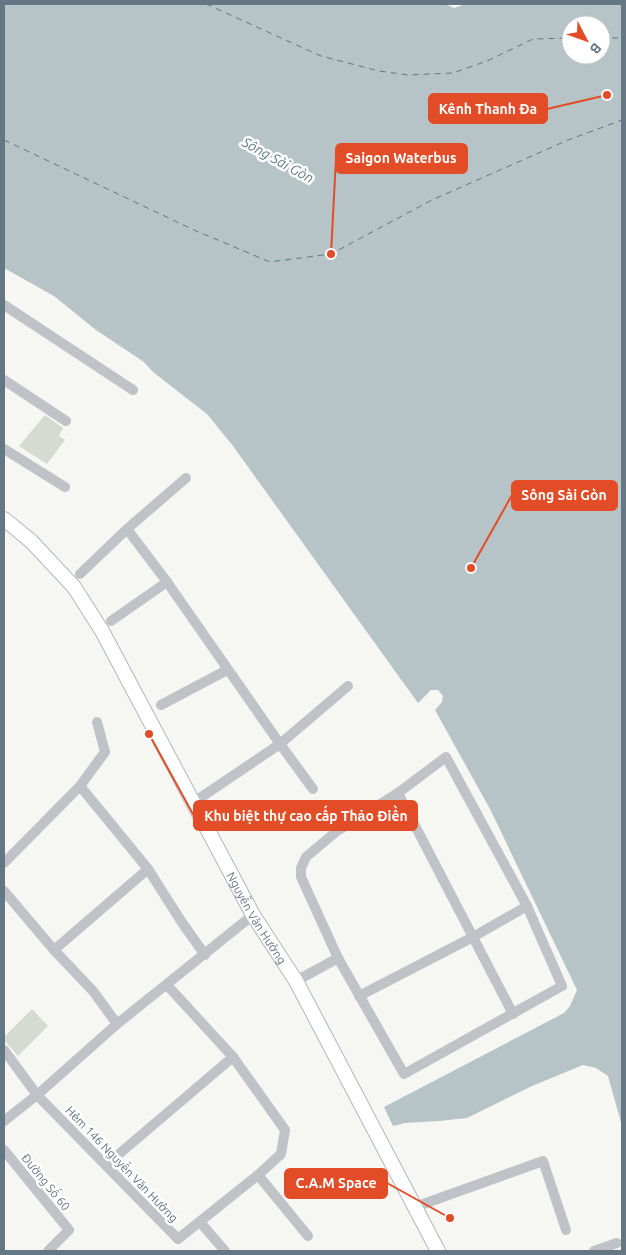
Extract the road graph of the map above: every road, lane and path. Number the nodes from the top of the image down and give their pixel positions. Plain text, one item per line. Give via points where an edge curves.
1 (4, 305) edge
2 (4, 380) edge
3 (134, 390) dead end
4 (66, 421) dead end
5 (4, 449) edge
6 (186, 478) dead end
7 (65, 488) dead end
8 (4, 522) edge
9 (127, 529) junction
10 (77, 580) junction
11 (167, 582) junction
12 (111, 622) dead end
13 (227, 670) junction
14 (348, 686) dead end
15 (161, 705) dead end
16 (98, 722) dead end
17 (280, 744) junction
18 (80, 786) junction
19 (313, 789) dead end
20 (398, 793) junction
21 (194, 802) junction
22 (4, 863) edge
23 (148, 869) junction
24 (4, 891) edge
25 (527, 906) junction
26 (253, 915) junction
27 (473, 937) junction
28 (54, 950) junction
29 (205, 955) junction
30 (338, 958) junction
31 (296, 981) junction
32 (167, 985) junction
33 (359, 996) junction
34 (513, 1014) junction
35 (117, 1024) junction
36 (4, 1050) edge
37 (233, 1057) junction
38 (37, 1095) junction
39 (4, 1121) edge
40 (4, 1150) edge
41 (106, 1165) junction
42 (258, 1175) junction
43 (415, 1207) junction
44 (200, 1222) junction
45 (566, 1230) dead end
46 (308, 1236) dead end
47 (617, 1243) dead end
48 (48, 1251) edge
49 (225, 1251) edge
50 (438, 1251) edge
51 (594, 1251) edge

1 - 3 street
2 - 4 street
5 - 7 street
6 - 9 street
8 - 10 main road, Nguyễn Văn Hưởng
9 - 10 street
9 - 11 street
10 - 21 main road, Nguyễn Văn Hưởng
11 - 12 street
11 - 13 street
13 - 15 street
13 - 17 street
14 - 17 street
16 - 18 street via 106,752
17 - 19 street
17 - 21 street
18 - 22 street
18 - 23 street
20 - 25 street via 446,758
20 - 27 street
20 - 30 street via 337,831 306,857 301,868 301,877
21 - 26 main road, Nguyễn Văn Hưởng
23 - 28 street
23 - 29 street
24 - 28 street
25 - 27 street
25 - 34 street via 562,986
26 - 29 street
26 - 31 main road, Nguyễn Văn Hưởng
27 - 33 street
27 - 34 street
28 - 35 street via 93,991
29 - 32 street
30 - 31 street
30 - 33 street
31 - 43 main road, Nguyễn Văn Hưởng
32 - 35 street
32 - 37 street, Hẻm 146 Nguyễn Văn Hưởng
33 - 34 street via 404,1074
35 - 38 street
36 - 38 street, Hẻm 146 Nguyễn Văn Hưởng
37 - 41 street
37 - 42 street, Hẻm 146 Nguyễn Văn Hưởng via 285,1130 281,1154
38 - 39 street
38 - 41 street, Hẻm 146 Nguyễn Văn Hưởng
40 - 48 street, Đường Số 60 via 69,1230
41 - 44 street, Hẻm 146 Nguyễn Văn Hưởng via 178,1239
42 - 44 street, Hẻm 146 Nguyễn Văn Hưởng
42 - 46 street
43 - 45 street via 543,1161
43 - 50 main road, Nguyễn Văn Hưởng
44 - 49 street
47 - 51 street

